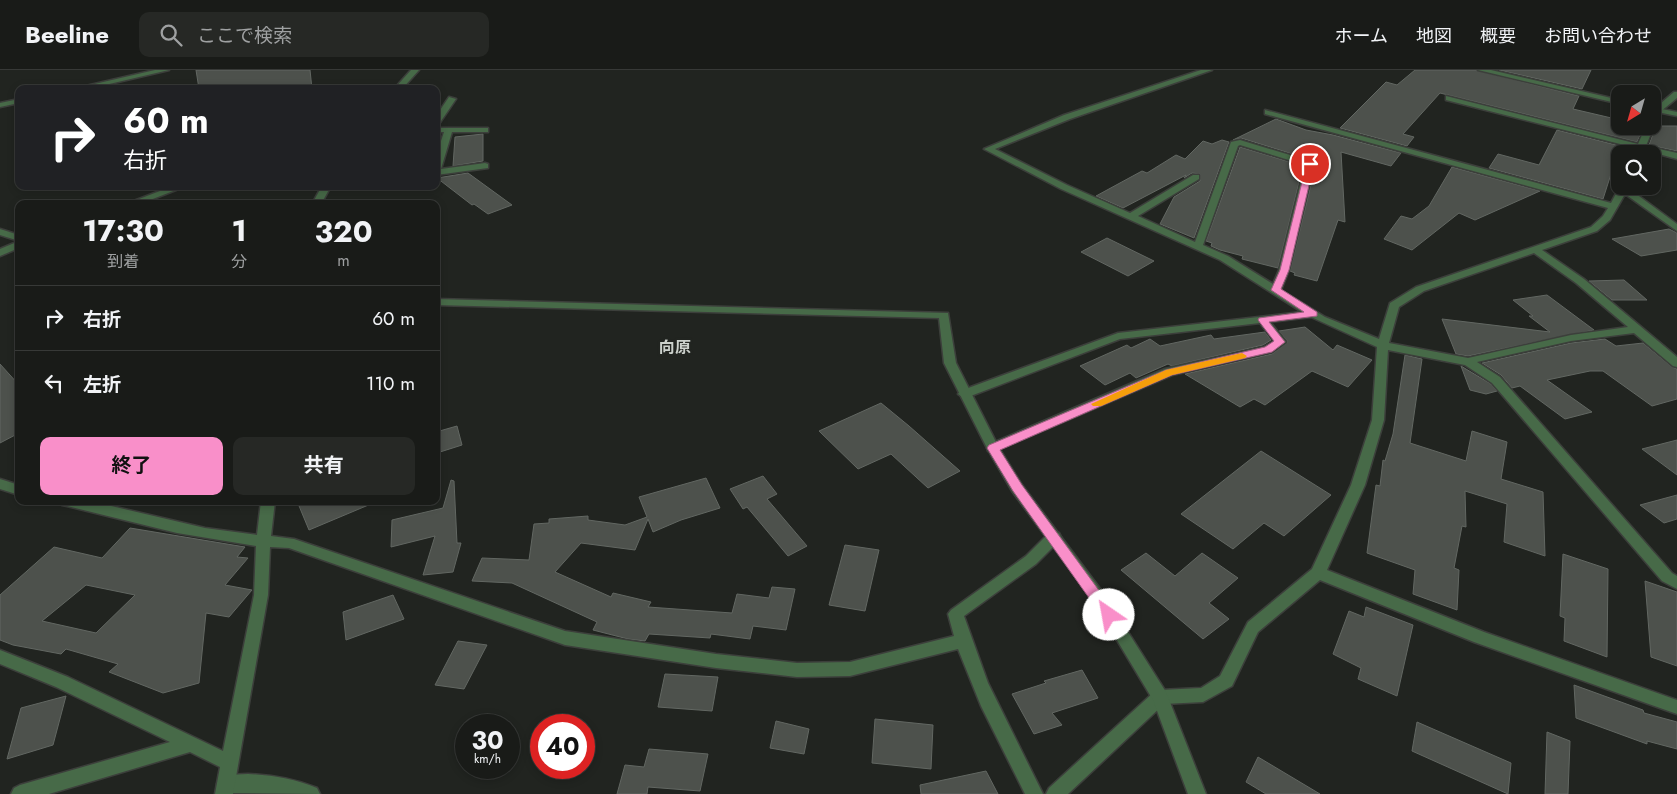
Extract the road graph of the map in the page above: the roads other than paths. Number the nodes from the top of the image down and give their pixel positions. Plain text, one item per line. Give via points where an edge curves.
1 (165, 70) edge
2 (415, 70) edge
3 (1208, 70) edge
4 (1482, 70) edge
5 (96, 85) edge
6 (402, 85) edge
7 (1677, 94) edge
8 (1449, 98) dead end
9 (452, 99) dead end
10 (1611, 100) edge
11 (15, 102) edge
12 (0, 105) edge
13 (1661, 106) edge
14 (1661, 111) edge
15 (1268, 112) dead end
16 (1677, 114) edge
17 (440, 116) edge
18 (440, 130) edge
19 (449, 130) junction
20 (485, 130) dead end
21 (1622, 145) edge
22 (1661, 153) edge
23 (1677, 156) edge
24 (440, 158) edge
25 (485, 166) dead end
26 (440, 171) edge
27 (1196, 177) dead end
28 (170, 190) edge
29 (1620, 195) edge
30 (1634, 195) edge
31 (142, 200) edge
32 (1613, 206) junction
33 (1130, 217) junction
34 (1677, 228) edge
35 (0, 232) edge
36 (15, 237) edge
37 (15, 246) edge
38 (1198, 247) junction
39 (1536, 250) junction
40 (0, 253) edge
41 (1276, 290) junction
42 (440, 302) edge
43 (1313, 314) junction
44 (1262, 320) junction
45 (1638, 329) junction
46 (1383, 345) junction
47 (1469, 362) junction
48 (1677, 363) edge
49 (964, 394) junction
50 (993, 448) junction
51 (0, 484) edge
52 (15, 489) edge
53 (86, 505) edge
54 (268, 505) edge
55 (1054, 537) junction
56 (263, 542) junction
57 (1318, 573) junction
58 (1677, 583) edge
59 (962, 641) junction
60 (0, 657) edge
61 (1160, 697) junction
62 (1677, 707) edge
63 (191, 744) junction
64 (229, 762) junction
65 (225, 789) edge
66 (20, 794) edge
67 (311, 794) edge
68 (1034, 794) edge
69 (1055, 794) edge
70 (1197, 794) edge

1 - 5 street
2 - 6 street
3 - 33 street via 1067,117 988,149
4 - 10 street
7 - 13 street
8 - 21 street
9 - 17 street
11 - 12 street
14 - 16 street
15 - 32 street
18 - 19 street
19 - 20 street
19 - 24 street
22 - 23 street
25 - 26 street
27 - 33 street
28 - 31 street
29 - 32 street
30 - 34 street
32 - 39 street via 1594,229
33 - 38 street
35 - 36 street
37 - 40 street
38 - 41 street via 1224,258
38 - 41 street via 1234,144 1240,142 1310,164 1284,270
39 - 45 street
39 - 46 street via 1420,289 1394,305
41 - 43 street
42 - 49 street via 944,315 950,363
43 - 44 street
43 - 46 street
44 - 49 street via 1118,336
44 - 50 street via 1280,342 1268,350 1169,372
45 - 47 street via 1571,338
45 - 48 street
46 - 47 street
46 - 57 street via 1378,420 1358,485
47 - 58 street via 1496,380 1667,578
49 - 50 street
50 - 55 street via 1017,488
51 - 52 street
53 - 56 street
54 - 56 street
55 - 59 street via 1031,560 956,614
55 - 61 street via 1099,598
56 - 59 street via 289,543 564,638 716,660 797,670 850,669
56 - 64 street via 261,596
57 - 61 street via 1253,627 1226,681 1203,694
57 - 62 street via 1479,636
59 - 68 street
60 - 63 street via 62,682
61 - 69 street
61 - 70 street
63 - 64 street
63 - 66 street
64 - 65 street
65 - 67 street via 246,782

